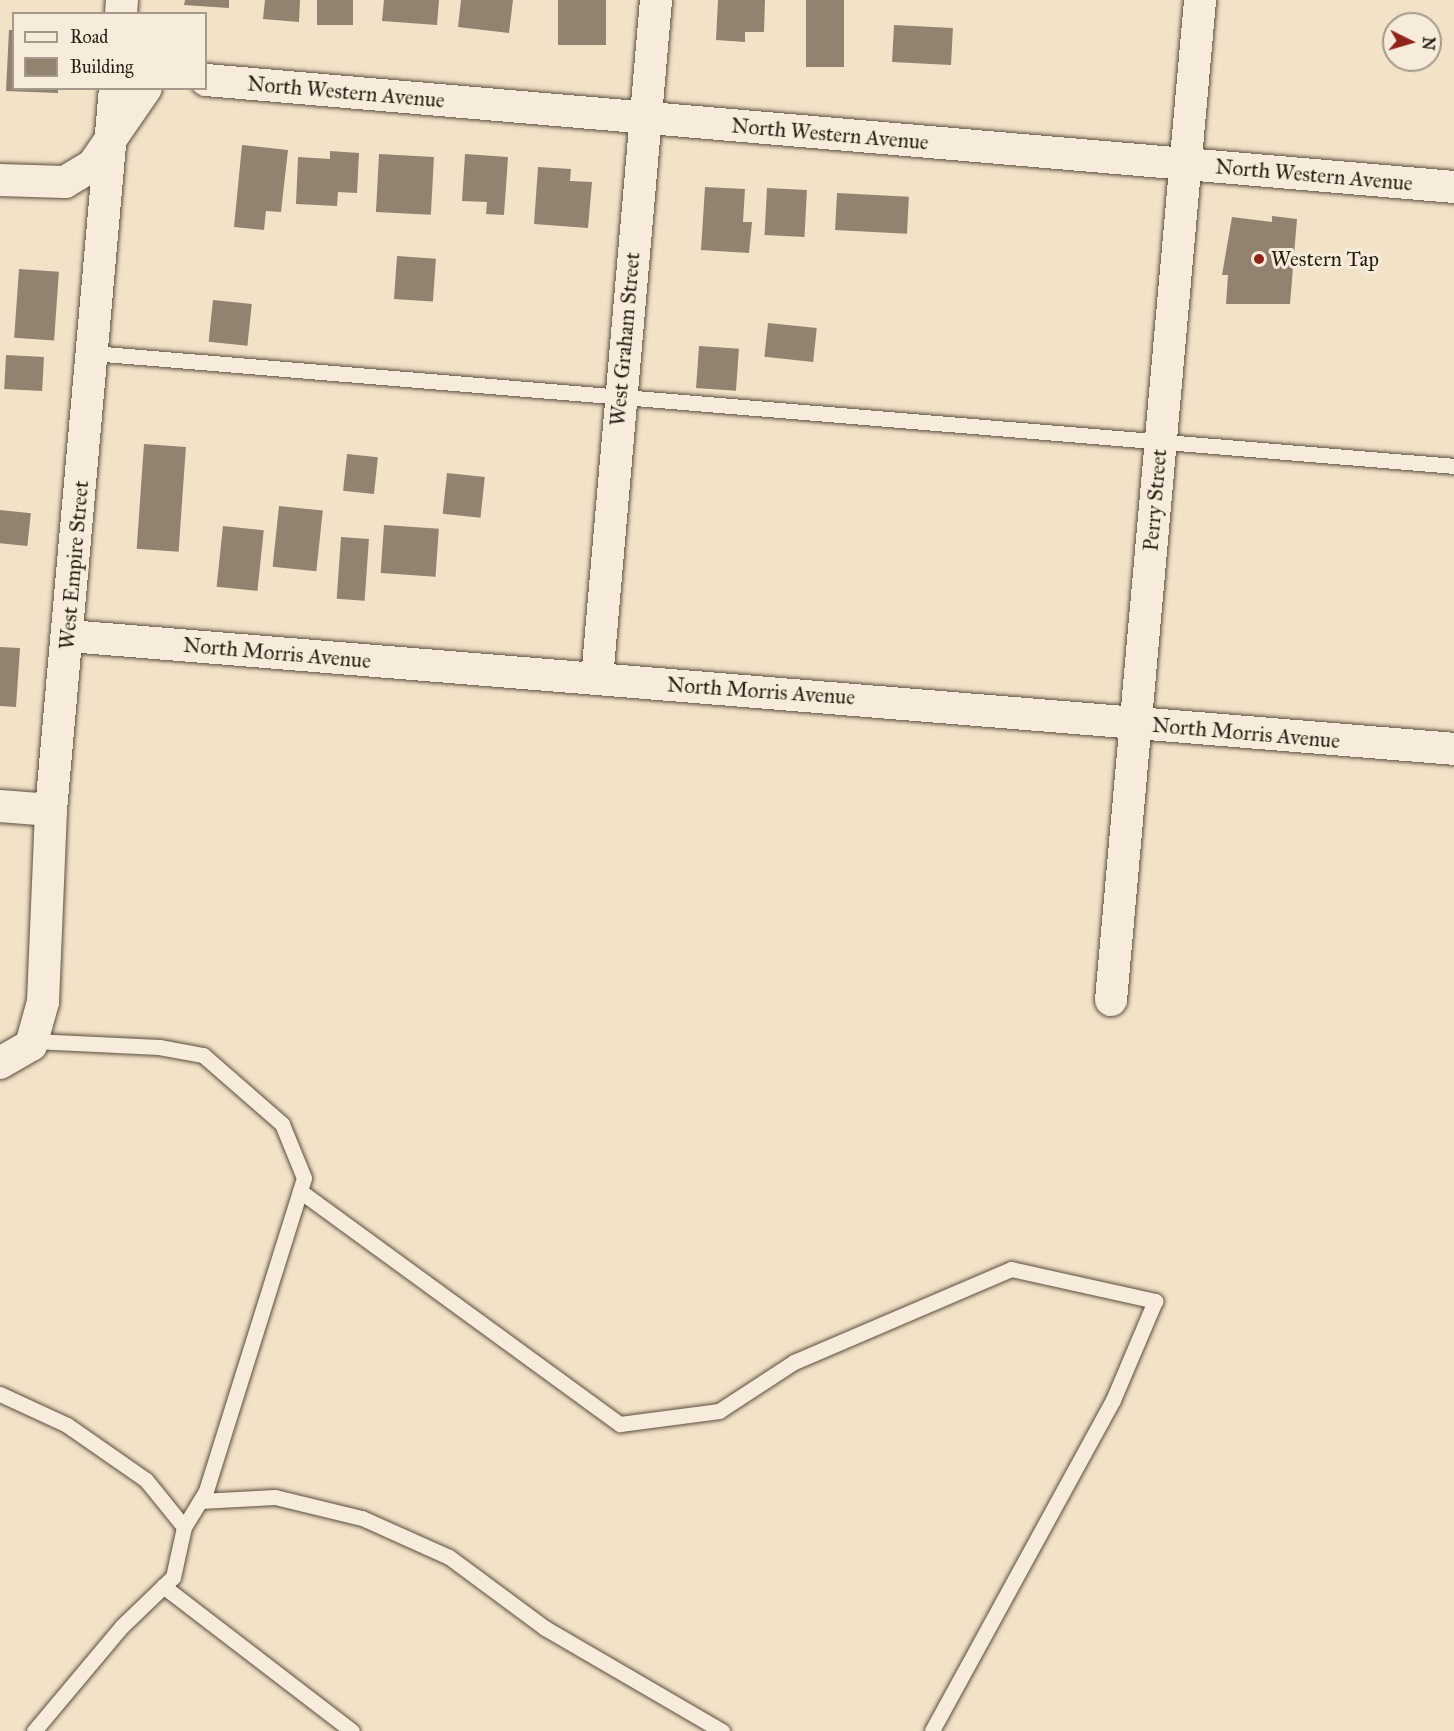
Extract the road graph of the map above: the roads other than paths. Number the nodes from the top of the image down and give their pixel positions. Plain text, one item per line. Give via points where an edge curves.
1 (656, 0) edge
2 (1200, 0) edge
3 (207, 80) edge
4 (115, 90) edge
5 (144, 90) edge
6 (646, 118) junction
7 (112, 132) junction
8 (1186, 165) junction
9 (0, 180) edge
10 (1454, 187) edge
11 (92, 354) junction
12 (620, 397) junction
13 (1160, 441) junction
14 (1454, 466) edge
15 (69, 636) junction
16 (597, 679) junction
17 (1135, 724) junction
18 (1454, 749) edge
19 (0, 806) edge
20 (51, 810) junction
21 (1111, 1000) dead end
22 (33, 1041) junction
23 (0, 1063) edge
24 (300, 1191) junction
25 (0, 1394) edge
26 (200, 1501) junction
27 (184, 1527) junction
28 (163, 1586) junction
29 (34, 1731) edge
30 (352, 1731) edge
31 (722, 1731) edge
32 (932, 1731) edge

1 - 6 street, West Graham Street
2 - 8 street, Perry Street
3 - 6 street, North Western Avenue
4 - 7 street, West Empire Street
5 - 7 street
6 - 8 street, North Western Avenue
6 - 12 street, West Graham Street
7 - 9 street via 93,165 65,182
7 - 11 street, West Empire Street
8 - 10 street, North Western Avenue
8 - 13 street, Perry Street
11 - 12 lane
11 - 15 street, West Empire Street
12 - 13 lane
12 - 16 street, West Graham Street
13 - 14 lane
13 - 17 street, Perry Street
15 - 16 street, North Morris Avenue
15 - 20 street, West Empire Street
16 - 17 street, North Morris Avenue
17 - 18 street, North Morris Avenue
17 - 21 street, Perry Street
19 - 20 street
20 - 22 street, West Empire Street via 43,1002
22 - 23 street via 12,1060
22 - 24 lane via 159,1047 203,1054 282,1124 304,1178
24 - 26 lane
24 - 32 lane via 620,1424 719,1411 794,1362 1011,1269 1155,1301 1113,1400
25 - 27 lane via 67,1425 146,1480
26 - 27 lane
26 - 31 lane via 275,1497 384,1528 449,1557 545,1628
27 - 28 lane via 173,1577
28 - 29 lane
28 - 30 lane

